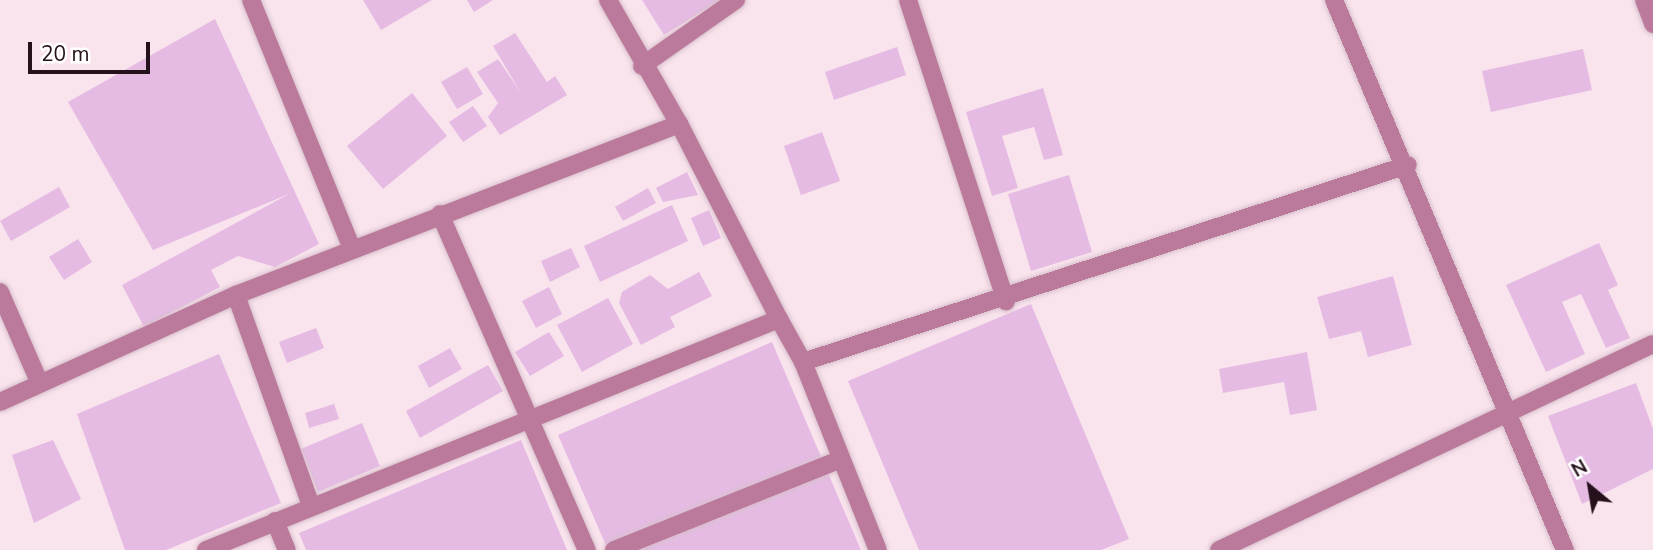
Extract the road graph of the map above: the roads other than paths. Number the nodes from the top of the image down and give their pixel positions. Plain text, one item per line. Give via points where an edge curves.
1 (251, 0) edge
2 (608, 0) edge
3 (736, 0) edge
4 (908, 0) edge
5 (1334, 0) edge
6 (1644, 0) edge
7 (1653, 24) edge
8 (642, 66) junction
9 (679, 124) junction
10 (1408, 165) junction
11 (440, 214) junction
12 (352, 248) junction
13 (0, 292) edge
14 (236, 295) junction
15 (1006, 301) junction
16 (779, 319) junction
17 (1653, 344) edge
18 (803, 362) junction
19 (40, 384) junction
20 (0, 401) edge
21 (1508, 411) junction
22 (530, 419) junction
23 (842, 459) junction
24 (311, 506) junction
25 (275, 521) junction
26 (206, 550) edge
27 (287, 550) edge
28 (587, 550) edge
29 (614, 550) edge
30 (878, 550) edge
31 (1219, 550) edge
32 (1565, 550) edge

1 - 12 street
2 - 8 street
3 - 8 street
4 - 15 street
5 - 10 street
6 - 7 street
8 - 9 street
9 - 11 street
9 - 16 street
10 - 15 street
10 - 21 street
11 - 12 street
11 - 22 street
12 - 14 street
13 - 19 street
14 - 19 street
14 - 24 street
15 - 18 street
16 - 18 street
16 - 22 street
17 - 21 street
18 - 23 street
19 - 20 street
21 - 31 street
21 - 32 street
22 - 24 street
22 - 28 street
23 - 29 street
23 - 30 street
24 - 25 street
25 - 26 street
25 - 27 street

